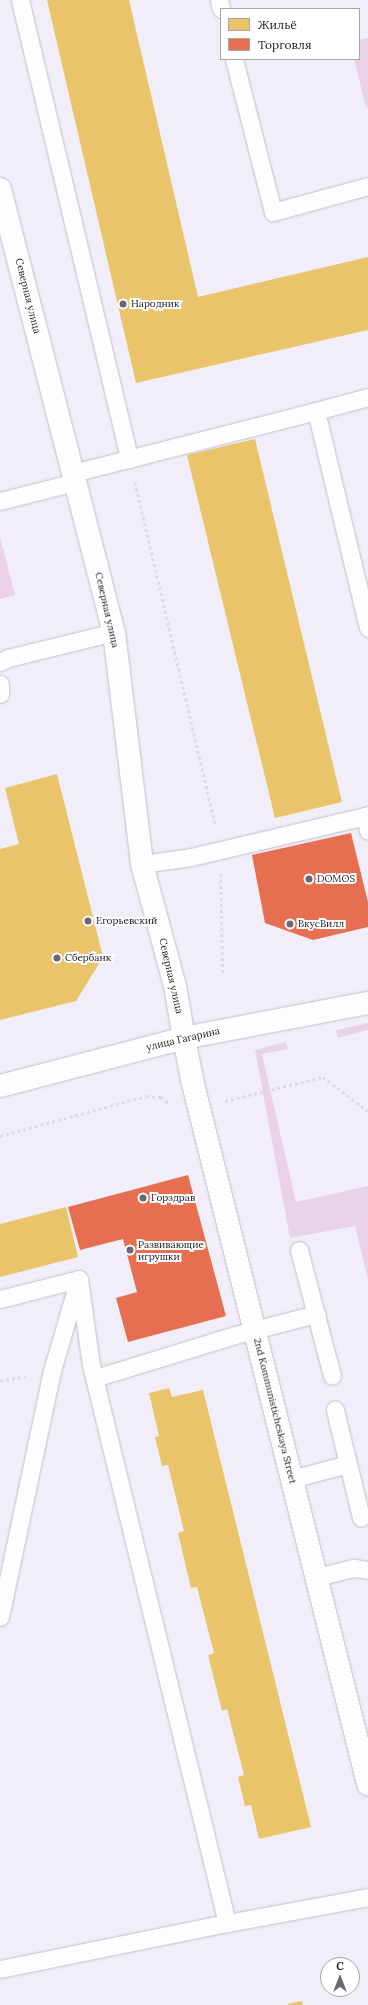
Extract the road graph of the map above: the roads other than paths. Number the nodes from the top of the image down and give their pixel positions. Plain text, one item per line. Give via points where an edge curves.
1 (20, 0) edge
2 (234, 60) edge
3 (368, 186) edge
4 (0, 188) edge
5 (4, 219) edge
6 (368, 397) edge
7 (316, 411) junction
8 (129, 459) junction
9 (74, 477) junction
10 (0, 501) edge
11 (368, 628) edge
12 (114, 632) junction
13 (0, 662) edge
14 (0, 684) edge
15 (0, 694) edge
16 (368, 821) edge
17 (142, 864) junction
18 (368, 1003) edge
19 (184, 1038) junction
20 (0, 1086) edge
21 (299, 1250) dead end
22 (79, 1279) junction
23 (0, 1298) edge
24 (316, 1314) junction
25 (255, 1330) junction
26 (332, 1376) dead end
27 (94, 1378) junction
28 (335, 1410) dead end
29 (348, 1464) junction
30 (291, 1479) junction
31 (361, 1517) dead end
32 (368, 1570) edge
33 (4, 1576) edge
34 (317, 1577) junction
35 (0, 1617) edge
36 (367, 1776) edge
37 (368, 1897) edge
38 (226, 1923) junction
39 (0, 1969) edge

1 - 8 lane
2 - 3 lane via 273,212
4 - 5 street, Северная улица
5 - 9 street, Северная улица
6 - 7 lane
7 - 8 lane
7 - 11 lane
8 - 9 lane
9 - 10 lane
9 - 12 street, Северная улица
12 - 13 lane
12 - 17 street, Северная улица
14 - 15 lane
16 - 17 lane via 191,857
17 - 19 street, Северная улица via 175,986
18 - 19 street, улица Гагарина
19 - 20 street, улица Гагарина
19 - 25 street, 2nd Kommunisticheskaya Street via 193,1084
21 - 24 lane
22 - 23 lane
22 - 27 lane
22 - 33 lane via 52,1372
24 - 25 lane
24 - 26 lane
25 - 27 lane
25 - 30 street, 2nd Kommunisticheskaya Street
27 - 38 lane
28 - 29 lane
29 - 30 lane
29 - 31 lane
30 - 34 street, 2nd Kommunisticheskaya Street
32 - 34 lane via 354,1568
33 - 35 lane
34 - 36 street, 2nd Kommunisticheskaya Street
37 - 38 lane
38 - 39 lane

